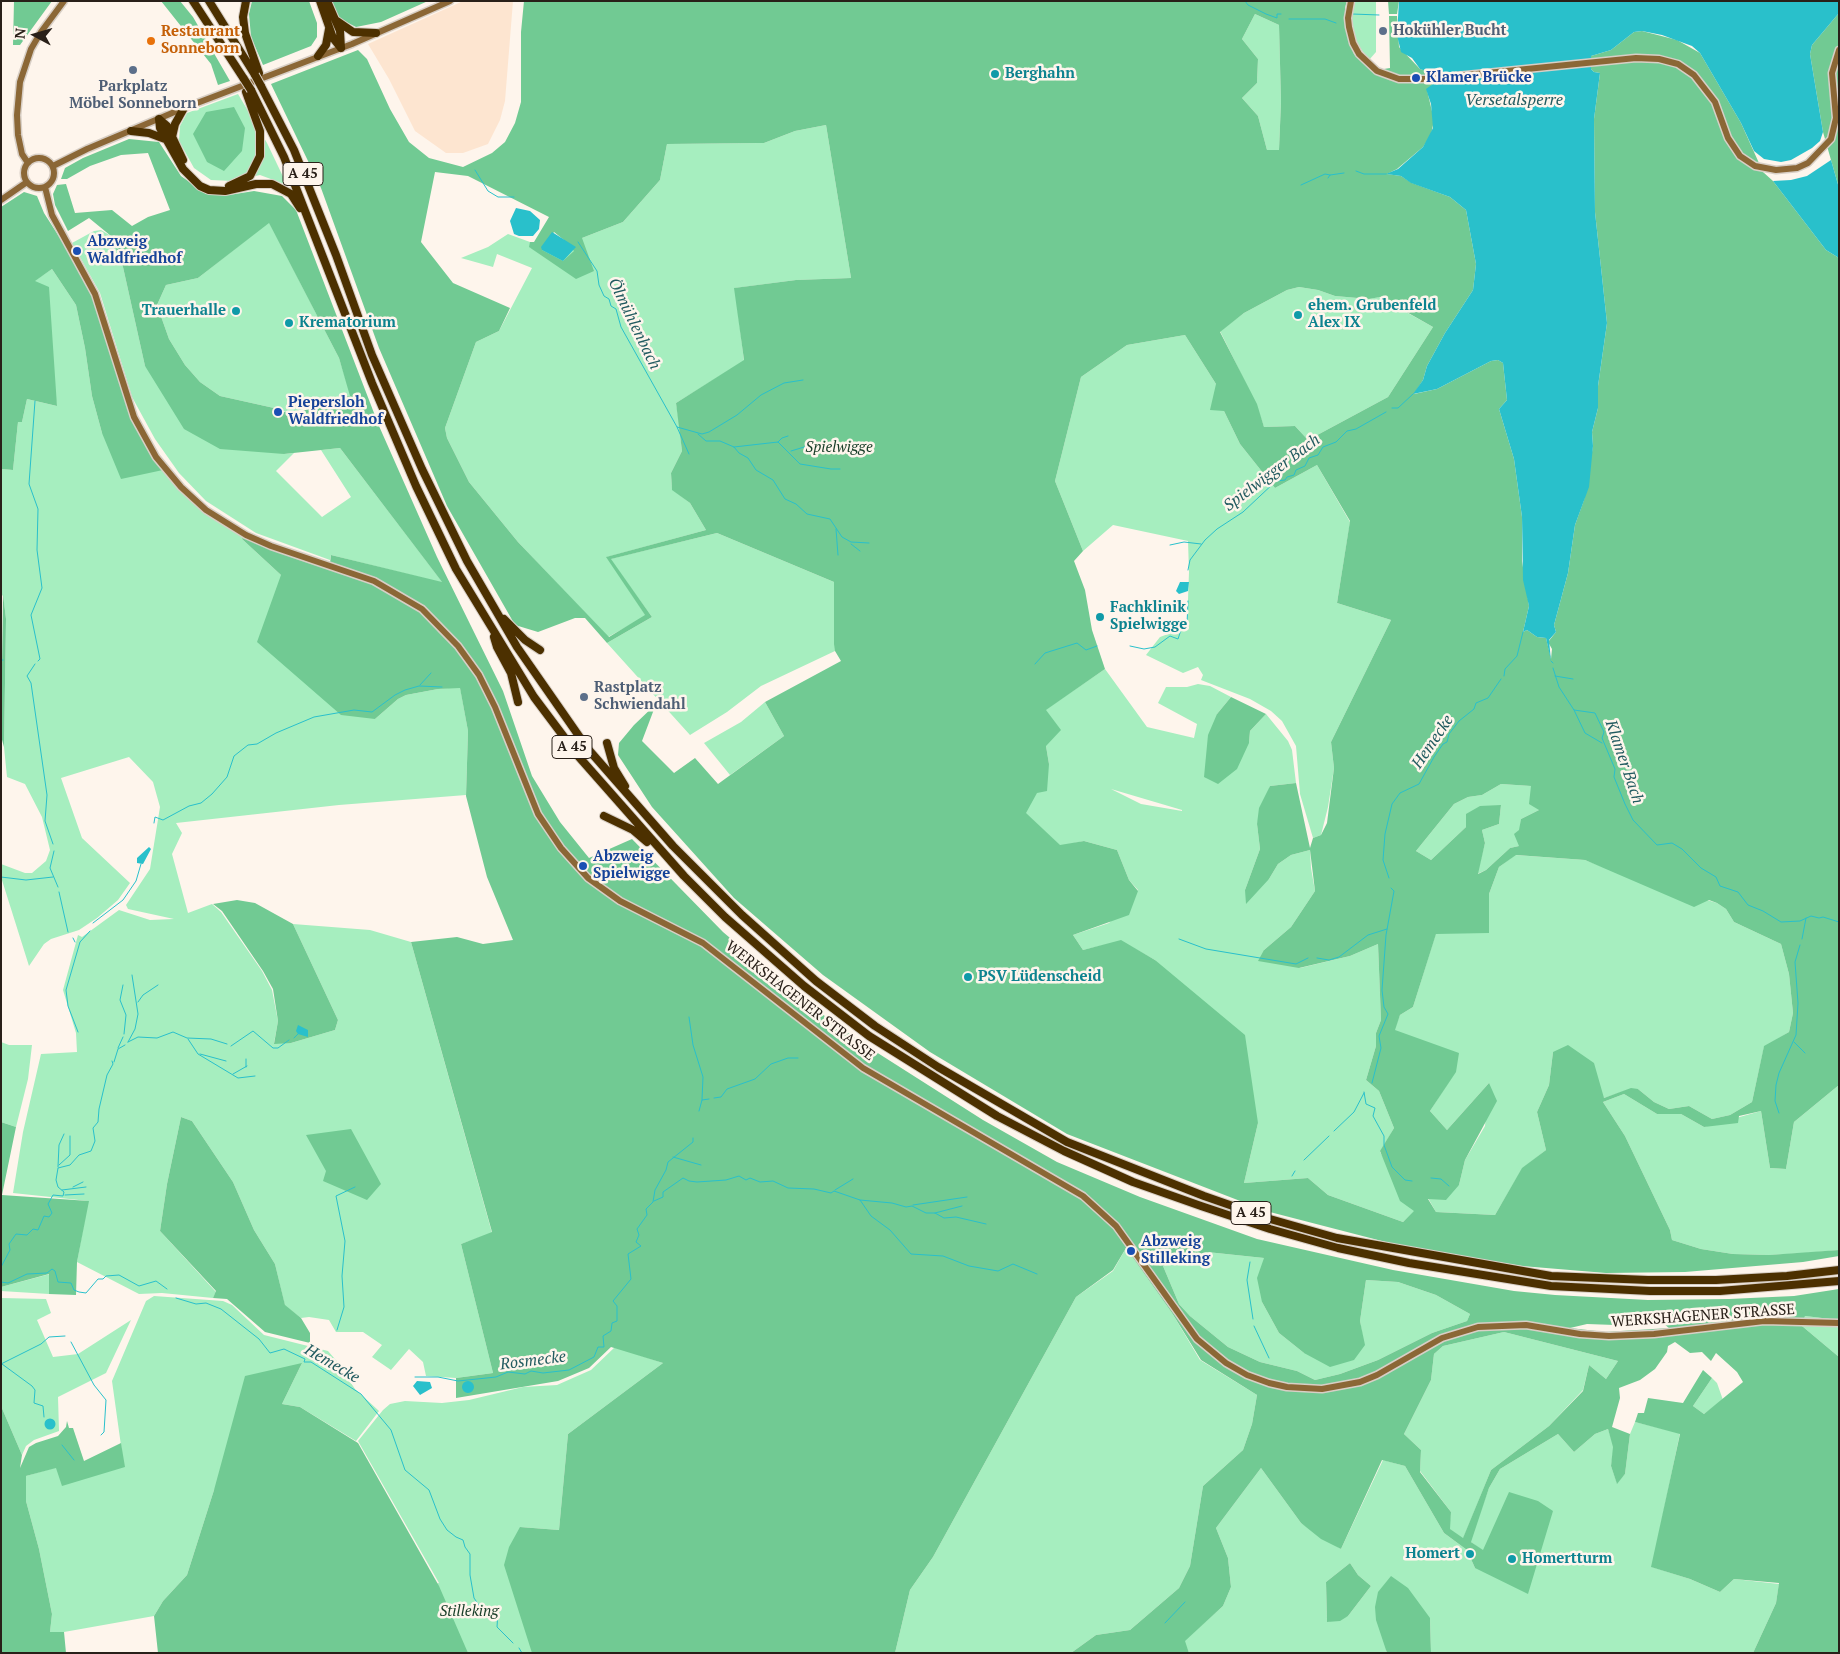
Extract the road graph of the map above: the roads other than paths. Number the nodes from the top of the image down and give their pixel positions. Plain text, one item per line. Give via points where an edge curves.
1 (64, 1) edge
2 (193, 1) edge
3 (209, 1) edge
4 (246, 1) edge
5 (320, 1) edge
6 (327, 1) edge
7 (450, 1) edge
8 (1351, 1) edge
9 (337, 21) junction
10 (330, 26) junction
11 (376, 33) junction
12 (341, 48) junction
13 (1839, 50) edge
14 (318, 56) junction
15 (257, 74) junction
16 (248, 91) junction
17 (184, 108) junction
18 (159, 119) junction
19 (131, 131) junction
20 (169, 138) junction
21 (28, 163) junction
22 (53, 166) junction
23 (27, 182) junction
24 (44, 188) junction
25 (1, 200) edge
26 (315, 236) junction
27 (491, 604) junction
28 (493, 630) junction
29 (540, 650) dead end
30 (518, 702) dead end
31 (607, 743) dead end
32 (641, 811) junction
33 (604, 816) dead end
34 (662, 854) junction
35 (1839, 1270) edge
36 (1839, 1282) edge
37 (1839, 1323) edge

1 - 21 main road via 34,44 20,82 18,135 22,154
2 - 16 highway
3 - 15 highway, A 45
4 - 15 highway via 245,33
5 - 10 highway
6 - 9 highway
7 - 11 main road
8 - 13 main road via 1348,18 1359,54 1377,71 1399,79 1636,58 1668,60 1686,69 1714,102 1728,138 1740,156 1755,166 1784,170 1808,163 1826,147 1835,132 1832,73
9 - 11 highway via 353,32
9 - 12 highway
10 - 12 highway
10 - 14 highway via 326,45
11 - 12 main road
12 - 14 main road
14 - 17 main road
15 - 27 highway, A 45, bridge via 294,150 372,356 426,477
16 - 20 highway via 262,148 255,170 235,185 222,187 203,182 187,167
16 - 26 highway, A 45 via 284,157
17 - 18 main road
17 - 20 highway
18 - 19 main road
18 - 20 highway via 160,128
19 - 20 highway
19 - 22 main road via 87,148
20 - 26 highway via 183,169 200,186 225,191 264,184 285,190 296,200
21 - 22 main road via 42,158
21 - 23 main road via 24,172
22 - 24 main road via 53,180
23 - 24 main road via 34,188
23 - 25 main road
24 - 37 main road, WERKSHAGENER STRASSE via 52,216 95,294 134,417 144,438 181,487 217,518 246,535 374,581 422,609 458,646 479,674 538,814 561,848 588,878 628,906 703,943 863,1068 1083,1196 1116,1226 1197,1339 1237,1370 1278,1386 1322,1389 1360,1382 1442,1338 1478,1327 1526,1325 1609,1336 1764,1321
26 - 28 highway, A 45 via 416,486 456,569
27 - 29 highway via 509,625
27 - 32 highway, A 45 via 545,690 588,749
28 - 30 highway via 497,647 511,673
28 - 34 highway, A 45 via 534,697 579,757
31 - 32 highway via 614,768
32 - 35 highway, A 45 via 742,915 816,981 875,1026 1066,1142 1204,1196 1337,1238 1551,1276 1716,1280
33 - 34 highway via 633,830
34 - 36 highway, A 45 via 725,917 804,986 869,1036 997,1116 1133,1182 1270,1229 1338,1248 1409,1264 1551,1286 1650,1292 1720,1291

